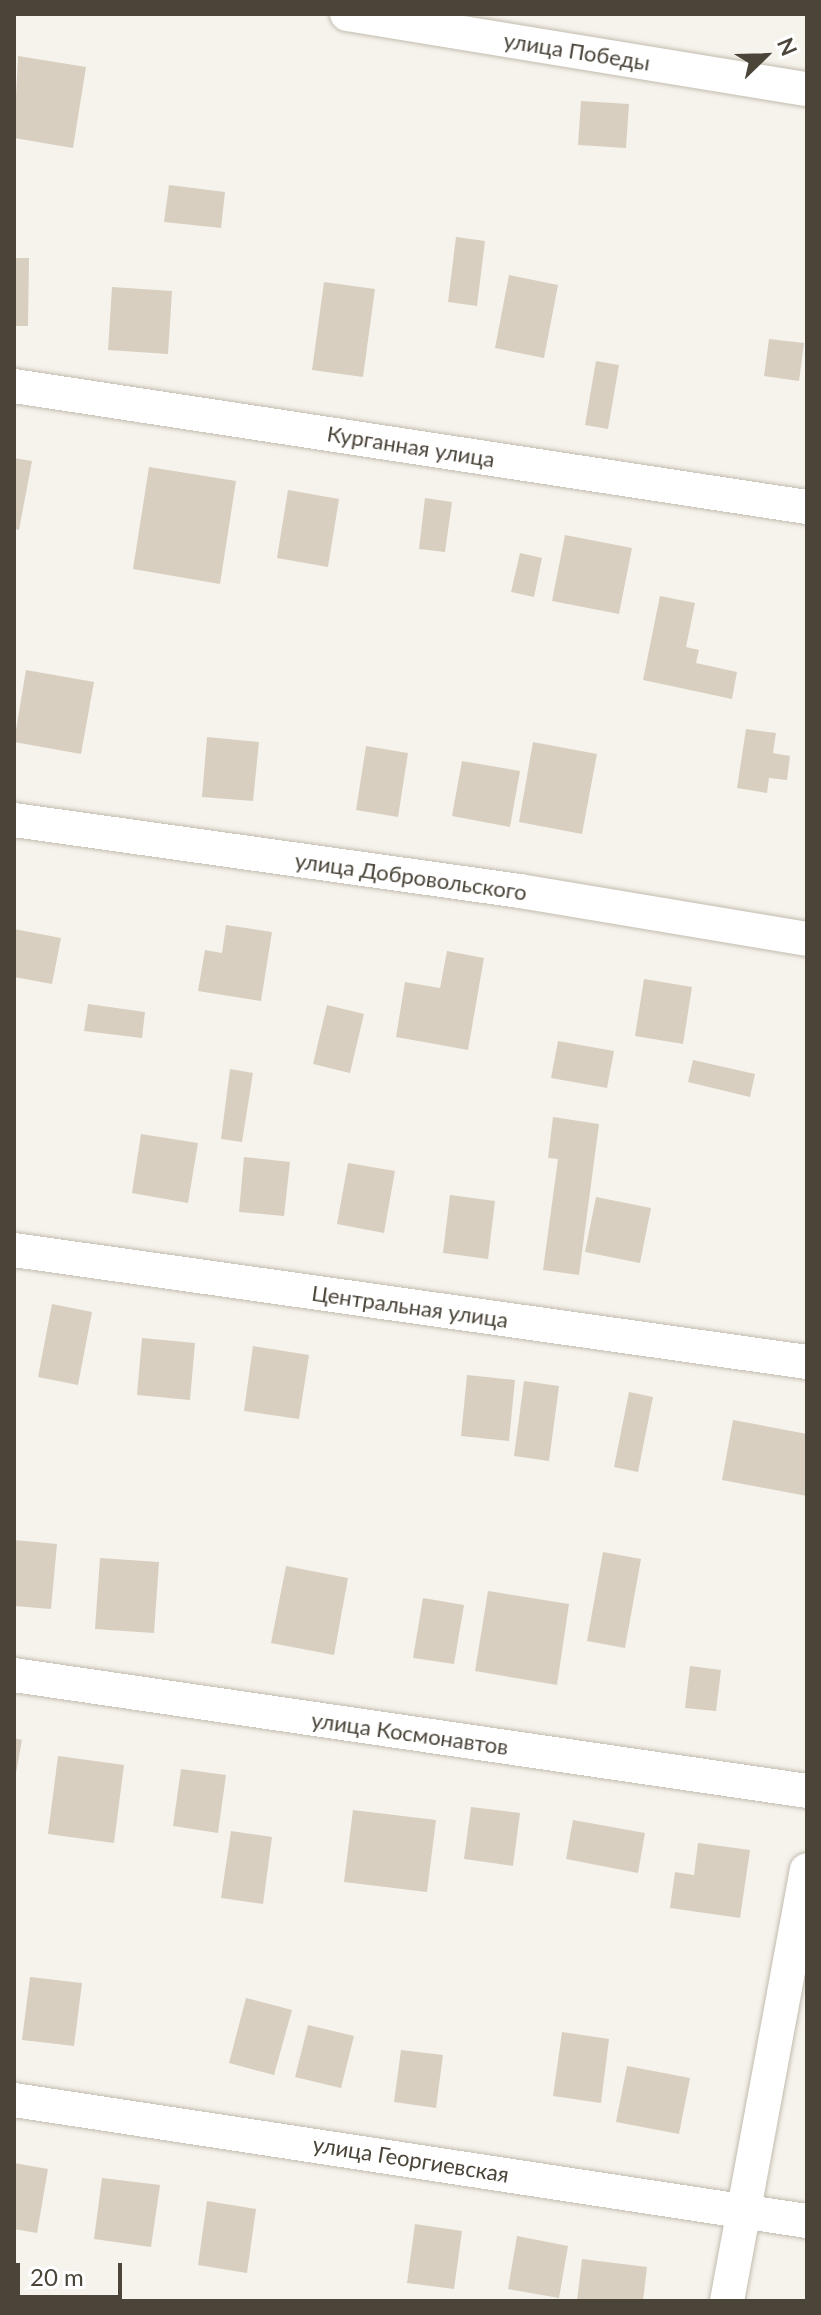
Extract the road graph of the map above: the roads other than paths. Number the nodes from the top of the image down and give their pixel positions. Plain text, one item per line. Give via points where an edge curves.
1 (347, 14) edge
2 (807, 89) edge
3 (14, 386) edge
4 (807, 507) edge
5 (14, 820) edge
6 (807, 939) edge
7 (14, 1250) edge
8 (807, 1362) edge
9 (14, 1675) edge
10 (807, 1791) edge
11 (807, 1870) edge
12 (14, 2100) edge
13 (745, 2211) junction
14 (807, 2221) edge
15 (727, 2301) edge

1 - 2 street, улица Победы
3 - 4 street, Курганная улица
5 - 6 street, улица Добровольского via 520,891
7 - 8 street, Центральная улица
9 - 10 street, улица Космонавтов
11 - 13 street
12 - 13 street, улица Георгиевская
13 - 14 street, улица Георгиевская
13 - 15 street

